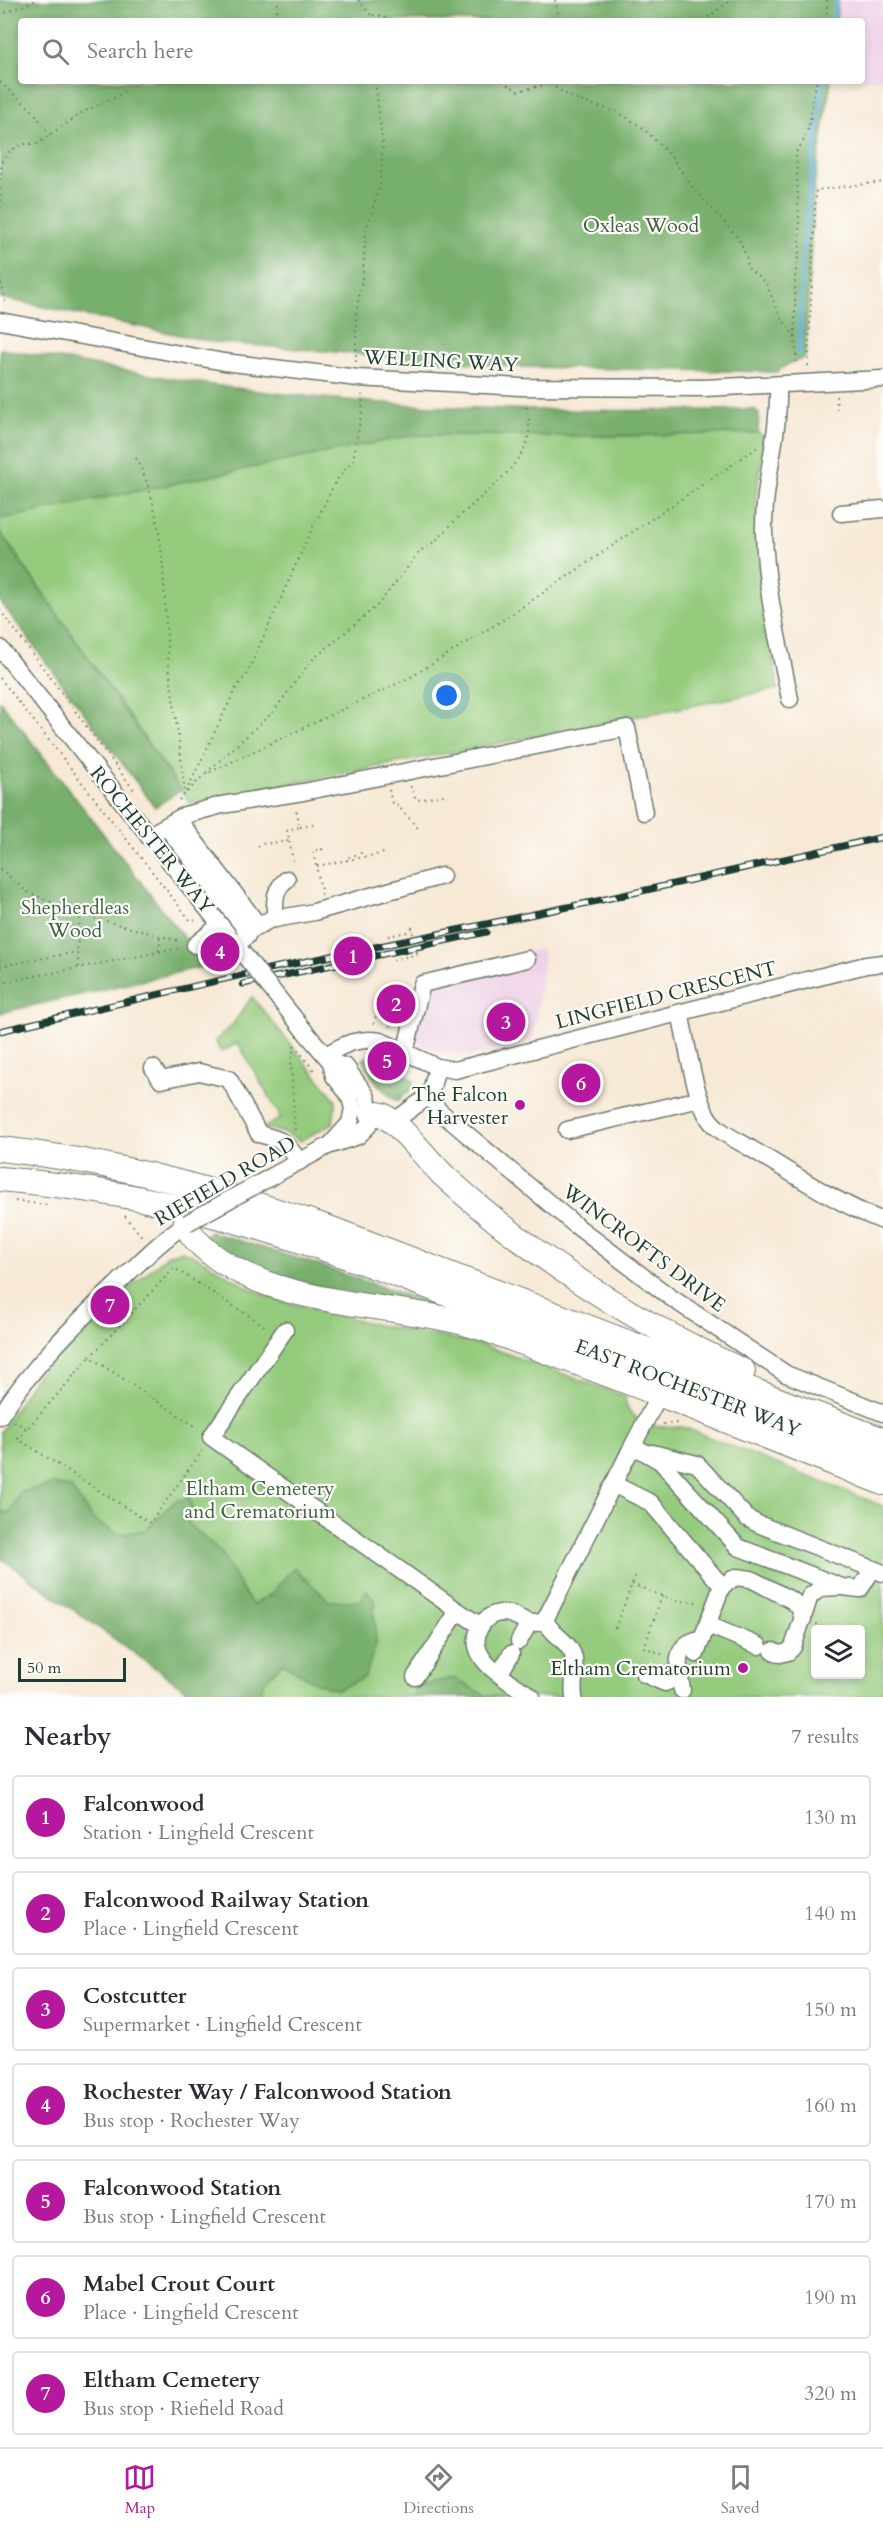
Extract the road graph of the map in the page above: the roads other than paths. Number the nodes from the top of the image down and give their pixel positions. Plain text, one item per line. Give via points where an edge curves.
1 (3, 322) edge
2 (883, 379) edge
3 (778, 386) junction
4 (883, 509) edge
5 (841, 513) dead end
6 (0, 648) edge
7 (790, 699) dead end
8 (644, 812) dead end
9 (173, 816) junction
10 (148, 836) junction
11 (442, 876) dead end
12 (287, 879) dead end
13 (275, 919) junction
14 (220, 925) junction
15 (253, 929) junction
16 (195, 945) road end
17 (239, 949) junction
18 (527, 959) dead end
19 (883, 963) edge
20 (680, 1013) junction
21 (405, 1052) junction
22 (329, 1059) junction
23 (436, 1067) junction
24 (153, 1068) dead end
25 (430, 1095) junction
26 (700, 1099) junction
27 (383, 1118) junction
28 (567, 1131) dead end
29 (328, 1146) junction
30 (0, 1149) edge
31 (296, 1151) junction
32 (4, 1190) edge
33 (883, 1221) edge
34 (186, 1224) junction
35 (497, 1303) junction
36 (283, 1333) road end
37 (659, 1395) junction
38 (883, 1413) edge
39 (1, 1415) edge
40 (883, 1435) edge
41 (883, 1440) edge
42 (630, 1451) junction
43 (648, 1452) junction
44 (883, 1464) edge
45 (883, 1484) edge
46 (615, 1485) junction
47 (878, 1571) edge
48 (842, 1587) junction
49 (720, 1592) junction
50 (458, 1611) junction
51 (803, 1619) junction
52 (537, 1621) junction
53 (481, 1626) junction
54 (689, 1663) edge
55 (500, 1674) junction
56 (644, 1674) dead end
57 (415, 1677) dead end
58 (532, 1697) edge
59 (574, 1697) edge

1 - 3 street, WELLING WAY via 224,362 358,378 521,387
2 - 3 street, WELLING WAY
3 - 7 street via 779,413 764,530 771,602
4 - 5 street
6 - 10 street, ROCHESTER WAY
8 - 9 street via 627,728
9 - 10 street
9 - 15 street
10 - 14 street, ROCHESTER WAY
11 - 13 street
12 - 13 street via 274,895
13 - 15 street
14 - 16 street
14 - 17 street, ROCHESTER WAY
15 - 17 street
17 - 22 street, ROCHESTER WAY, bridge
18 - 21 street via 422,984
19 - 20 street, LINGFIELD CRESCENT
20 - 23 street, LINGFIELD CRESCENT via 455,1070
20 - 26 street
21 - 22 street, LINGFIELD CRESCENT via 381,1041 363,1039 344,1043
21 - 23 street, LINGFIELD CRESCENT
22 - 27 street, ROCHESTER WAY via 346,1067
22 - 29 street, RIEFIELD ROAD via 353,1108 350,1123
23 - 25 street
24 - 31 street via 161,1080 199,1072 229,1078 259,1134 284,1141
25 - 27 street, RIEFIELD ROAD
25 - 38 street, WINCROFTS DRIVE via 447,1118 670,1298 786,1374
26 - 28 street
26 - 33 street via 710,1121 728,1135
27 - 29 street, RIEFIELD ROAD via 358,1136
27 - 40 highway via 510,1232 604,1299 664,1334
29 - 31 street, RIEFIELD ROAD
30 - 35 highway via 109,1165 210,1189 329,1228
31 - 34 street, RIEFIELD ROAD, bridge
32 - 35 highway via 94,1191 181,1208
34 - 37 highway via 200,1245 214,1256 279,1287 488,1330
34 - 39 street, RIEFIELD ROAD via 152,1249 63,1336
35 - 41 highway
35 - 44 highway, EAST ROCHESTER WAY
36 - 50 street via 211,1437
37 - 42 street
37 - 45 highway
42 - 43 street
42 - 46 street
43 - 47 street via 697,1464 747,1518
43 - 48 street via 738,1547
46 - 49 street via 651,1503
46 - 52 street
47 - 48 street via 860,1589
48 - 51 street via 821,1588 810,1596
49 - 51 street via 736,1577 751,1580 794,1601
49 - 54 street
50 - 53 street
50 - 57 street
51 - 54 street via 788,1652 780,1654 766,1648
52 - 53 street via 502,1613 490,1616
52 - 55 street via 515,1647
52 - 59 street via 564,1641 574,1657
53 - 55 street via 477,1648 485,1663
54 - 56 street via 665,1683
55 - 58 street

